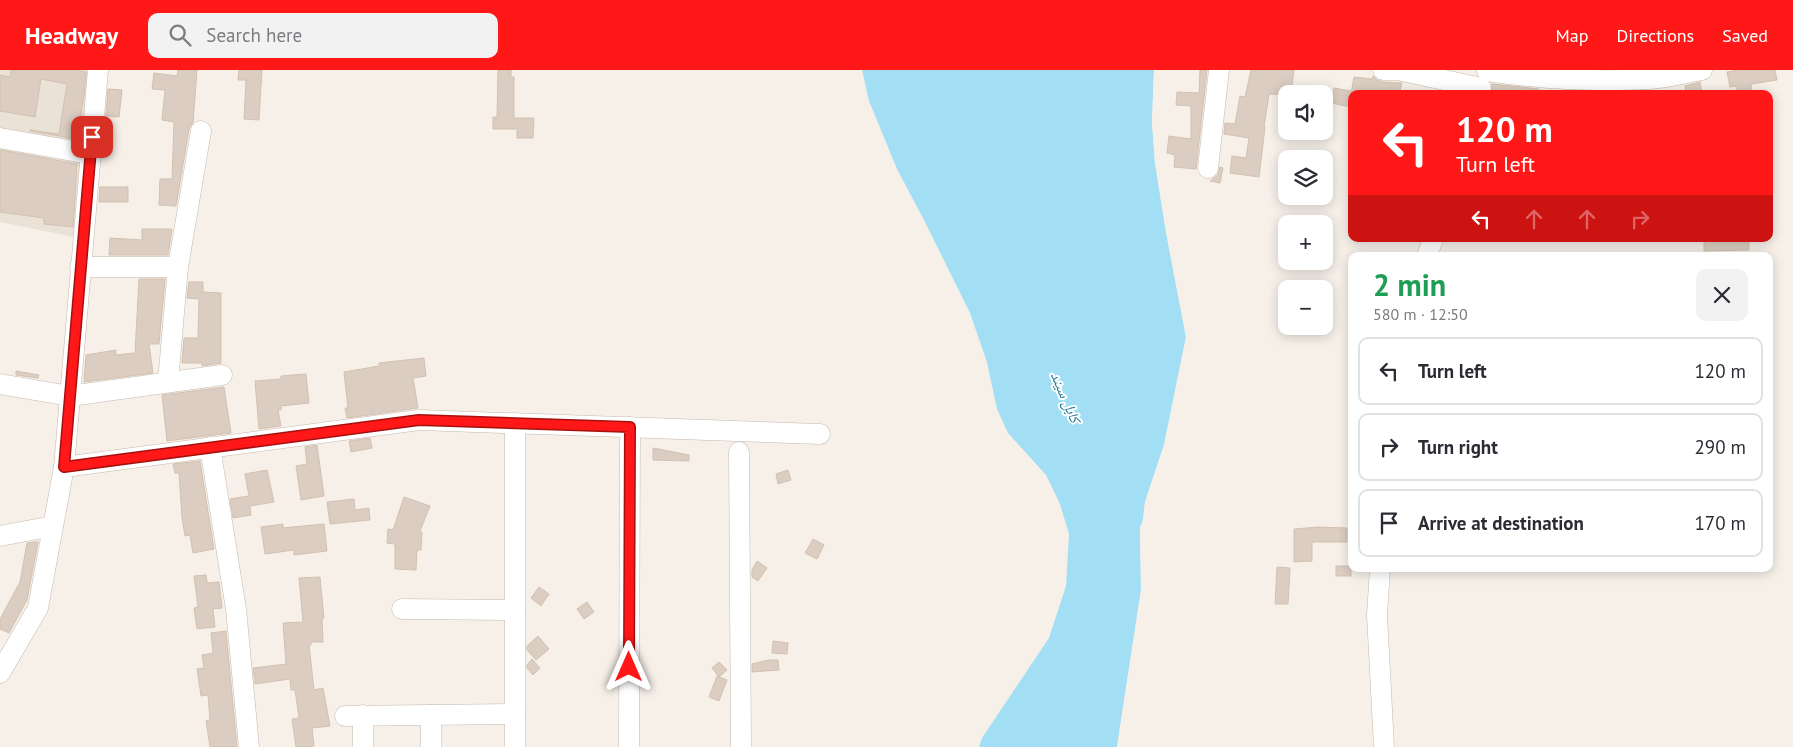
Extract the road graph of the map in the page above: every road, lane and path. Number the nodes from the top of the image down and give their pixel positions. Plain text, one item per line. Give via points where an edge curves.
1 (98, 70) edge
2 (1219, 70) edge
3 (1383, 70) edge
4 (1702, 70) edge
5 (1484, 81) edge
6 (201, 131) dead end
7 (0, 138) edge
8 (90, 154) junction
9 (1208, 168) dead end
10 (80, 267) junction
11 (178, 267) junction
12 (222, 376) dead end
13 (168, 382) junction
14 (0, 384) edge
15 (70, 396) junction
16 (514, 423) junction
17 (630, 427) junction
18 (820, 434) dead end
19 (210, 447) junction
20 (739, 452) dead end
21 (64, 467) junction
22 (53, 526) junction
23 (0, 536) edge
24 (1380, 572) edge
25 (402, 609) dead end
26 (515, 610) junction
27 (0, 674) edge
28 (515, 714) junction
29 (431, 715) junction
30 (249, 747) edge
31 (363, 747) edge
32 (431, 747) edge
33 (515, 747) edge
34 (629, 747) edge
35 (741, 747) edge
36 (1384, 747) edge

1 - 8 street
2 - 9 street
3 - 5 street
4 - 5 street via 1651,79 1528,77
6 - 11 street
7 - 8 street
8 - 10 street
10 - 11 street
10 - 15 street
11 - 13 street
12 - 13 street
13 - 15 street
14 - 15 street
15 - 21 street
16 - 17 street
16 - 19 street via 419,420
16 - 26 street
17 - 18 street
17 - 34 street
19 - 21 street
19 - 30 street via 236,609
20 - 35 street
21 - 22 street
22 - 23 street
22 - 27 street via 38,608
24 - 36 street via 1377,616
25 - 26 street
26 - 28 street
28 - 29 street
28 - 33 street
29 - 31 street via 354,716
29 - 32 street

